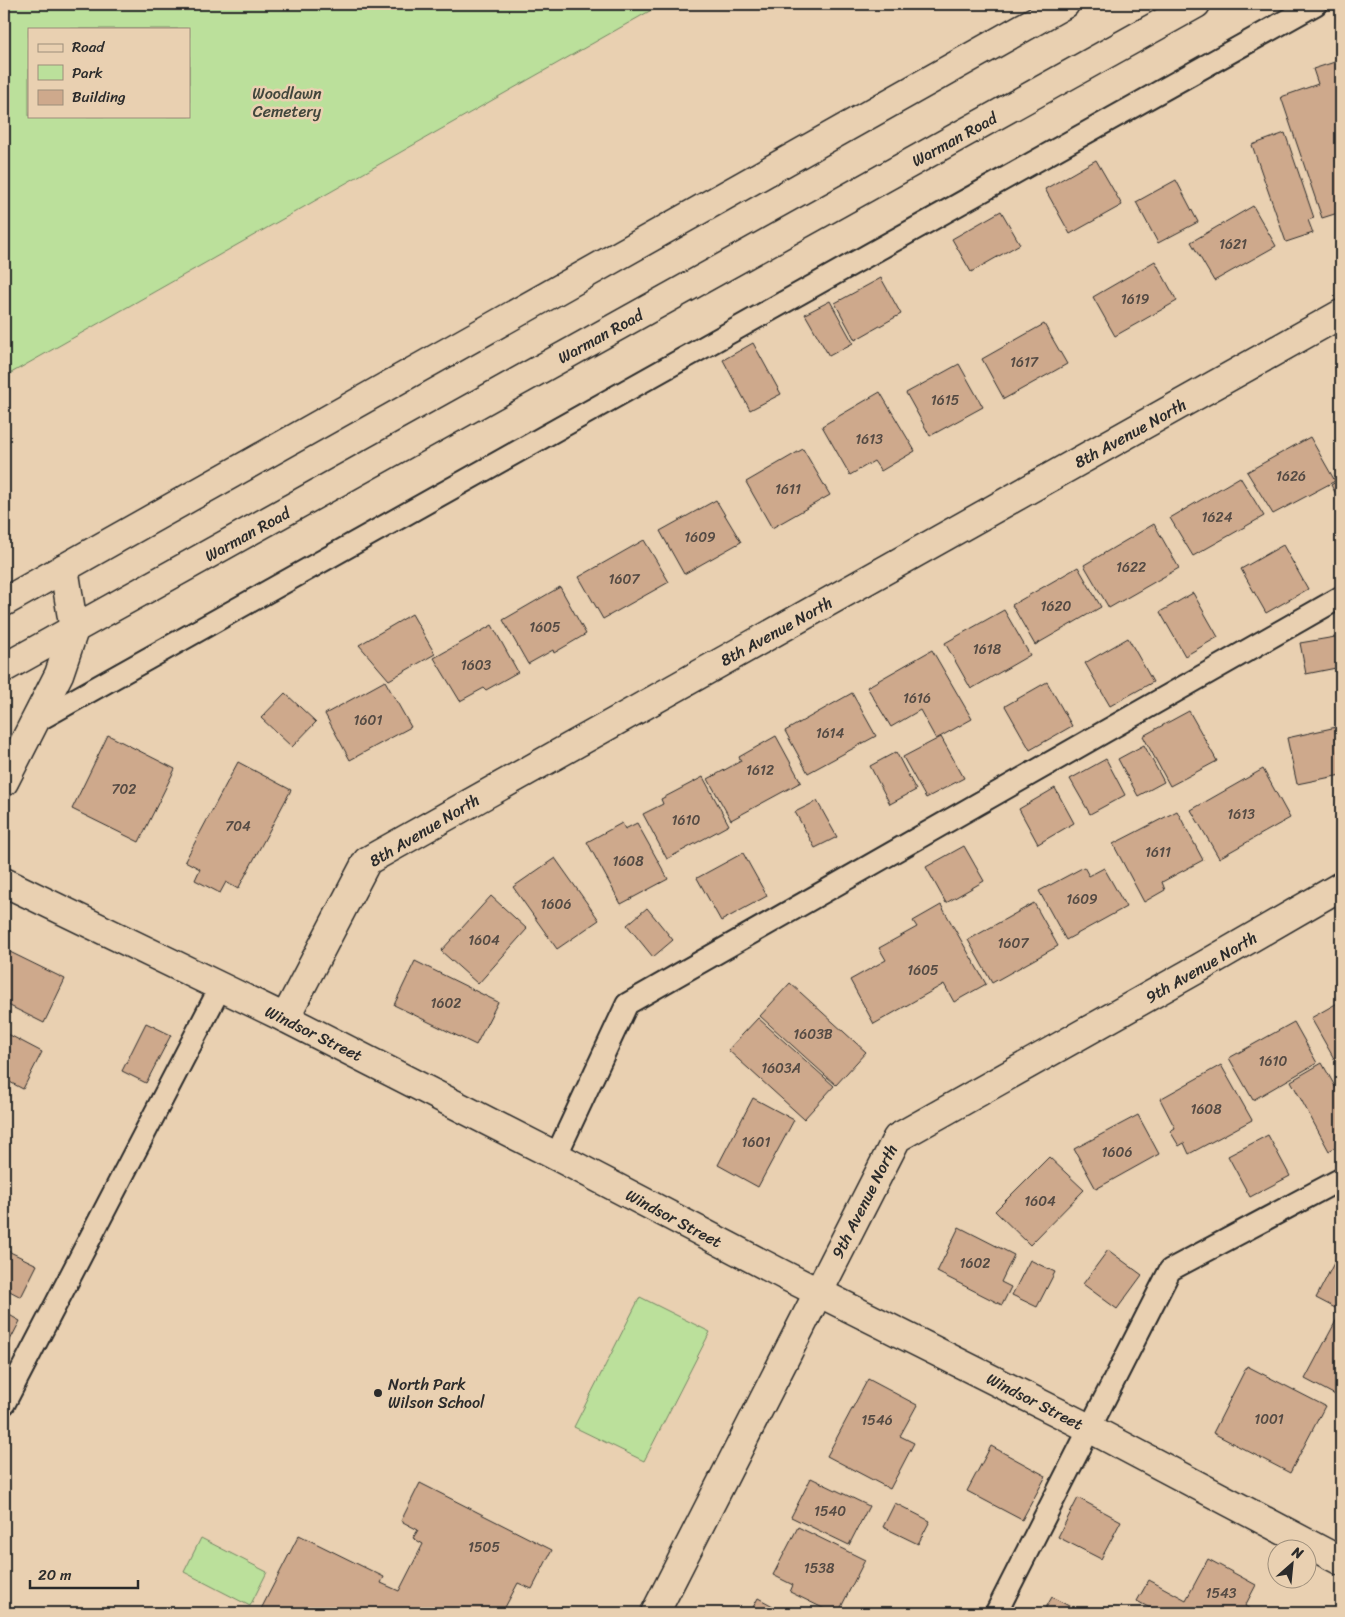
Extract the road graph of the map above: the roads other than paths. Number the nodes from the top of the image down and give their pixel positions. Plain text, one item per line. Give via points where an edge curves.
1 (1065, 4) edge
2 (1196, 4) edge
3 (1316, 4) edge
4 (1341, 314) edge
5 (64, 568) junction
6 (1341, 597) edge
7 (4, 602) edge
8 (74, 630) junction
9 (4, 668) edge
10 (35, 722) junction
11 (4, 782) edge
12 (4, 882) edge
13 (1341, 886) edge
14 (220, 988) junction
15 (284, 1018) junction
16 (556, 1156) junction
17 (1341, 1179) edge
18 (818, 1292) junction
19 (4, 1404) edge
20 (1088, 1428) junction
21 (1341, 1561) edge
22 (655, 1613) edge
23 (996, 1613) edge

1 - 5 street
2 - 8 street, Warman Road
3 - 10 lane
4 - 15 street, 8th Avenue North via 367,860
5 - 7 street
5 - 8 street
6 - 16 lane via 627,1004
8 - 9 street, Warman Road
8 - 10 street via 59,674
10 - 11 street
12 - 14 street, Windsor Street
13 - 18 street, 9th Avenue North via 897,1138
14 - 15 street, Windsor Street
14 - 19 lane
15 - 16 street, Windsor Street
16 - 18 street, Windsor Street
17 - 20 lane via 1170,1270
18 - 20 street, Windsor Street
18 - 22 street, 9th Avenue North
20 - 21 street, Windsor Street
20 - 23 lane

